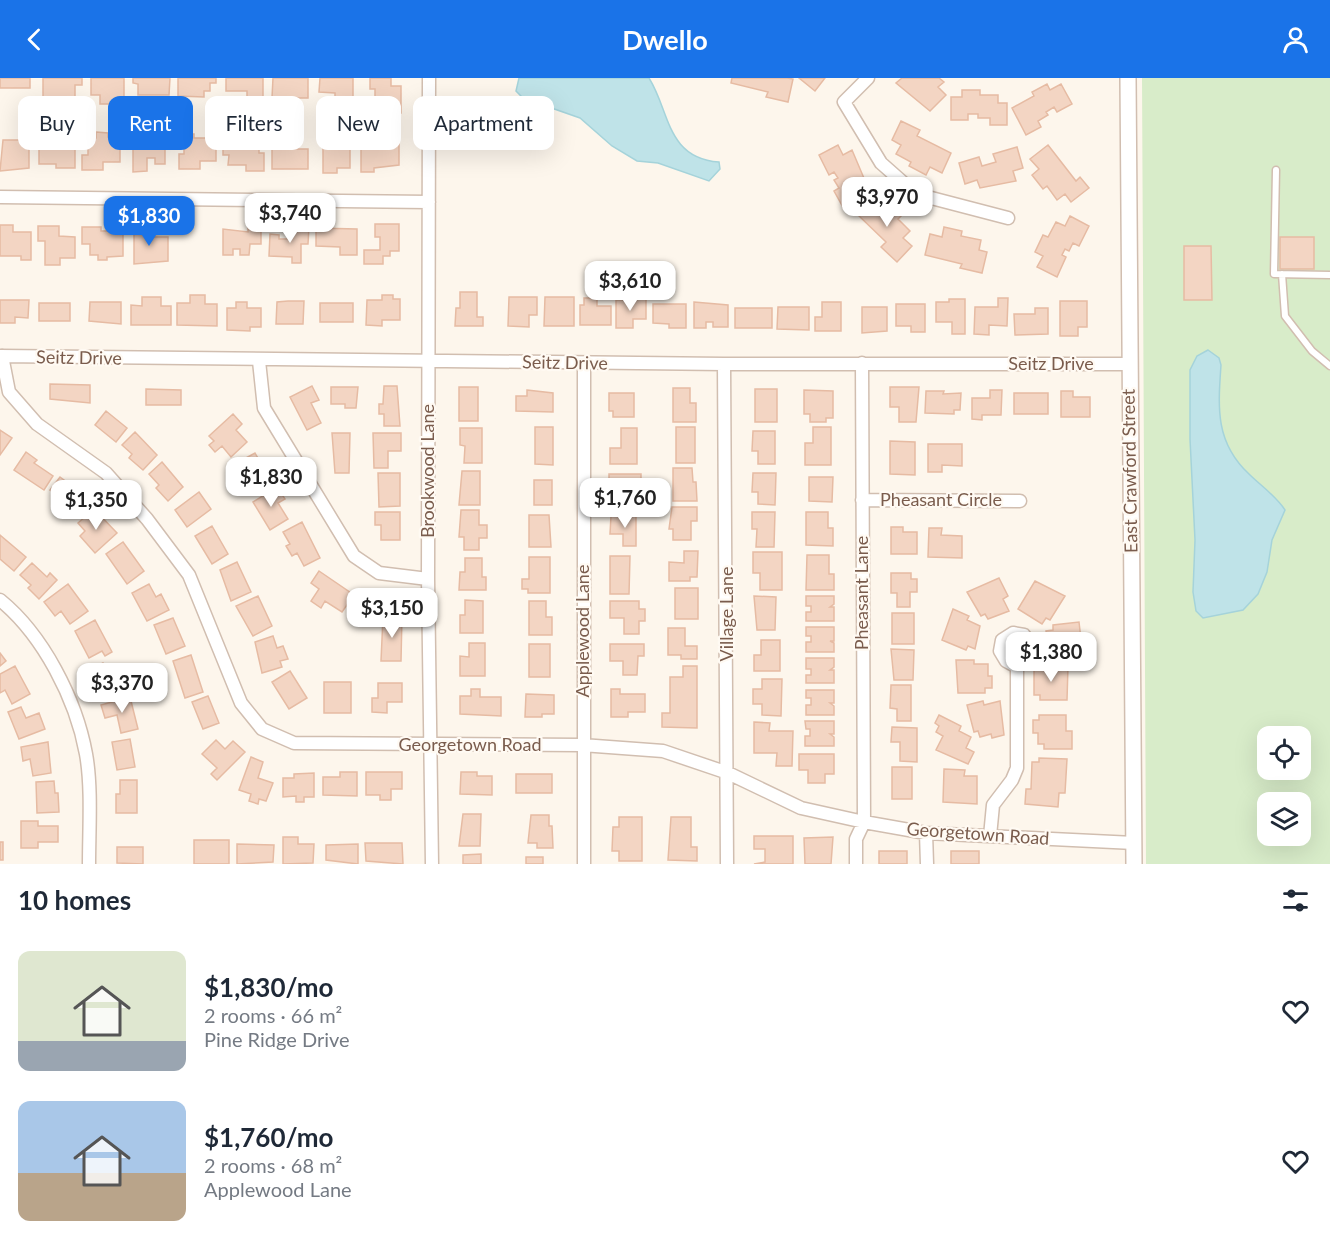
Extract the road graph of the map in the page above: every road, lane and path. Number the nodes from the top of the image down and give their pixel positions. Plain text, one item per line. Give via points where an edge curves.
1 (429, 78) edge
2 (868, 78) edge
3 (1128, 78) edge
4 (1276, 170) dead end
5 (0, 197) edge
6 (429, 202) junction
7 (1008, 218) dead end
8 (1282, 274) junction
9 (1330, 275) edge
10 (1, 356) edge
11 (259, 361) junction
12 (428, 361) junction
13 (584, 363) junction
14 (862, 363) junction
15 (724, 364) junction
16 (1129, 364) junction
17 (1330, 366) edge
18 (862, 500) junction
19 (1020, 501) dead end
20 (428, 579) junction
21 (0, 600) edge
22 (1017, 667) dead end
23 (582, 745) junction
24 (430, 746) junction
25 (728, 773) junction
26 (864, 822) junction
27 (926, 833) junction
28 (990, 836) junction
29 (1134, 843) junction
30 (89, 864) edge
31 (432, 864) edge
32 (584, 864) edge
33 (727, 864) edge
34 (856, 864) edge
35 (927, 864) edge
36 (1134, 864) edge

1 - 6 street, Brookwood Lane
2 - 7 street via 844,102 881,163 916,195
3 - 16 street, East Crawford Street
4 - 8 lane via 1274,274
5 - 6 street
6 - 12 street, Brookwood Lane
8 - 9 lane
8 - 17 lane via 1285,316 1312,351
10 - 11 street, Seitz Drive
10 - 24 street, Georgetown Road via 9,392 37,424 106,473 189,575 241,703 262,729 294,743
11 - 12 street, Seitz Drive
11 - 20 street via 264,408 354,556 379,573
12 - 13 street, Seitz Drive
12 - 20 street, Brookwood Lane
13 - 15 street, Seitz Drive
13 - 23 street, Applewood Lane
14 - 15 street, Seitz Drive
14 - 16 street, Seitz Drive
14 - 18 street, Pheasant Lane
15 - 25 street, Village Lane
16 - 29 street, East Crawford Street
18 - 19 street, Pheasant Circle
18 - 26 street, Pheasant Lane
20 - 24 street, Brookwood Lane
21 - 30 street via 20,616 63,680 86,754
22 - 28 street via 1016,775 993,805
23 - 24 street, Georgetown Road
23 - 25 street, Georgetown Road via 663,751
23 - 32 street, Applewood Lane
24 - 31 street, Brookwood Lane
25 - 26 street, Georgetown Road via 801,808
25 - 33 street, Village Lane
26 - 27 street, Georgetown Road
26 - 34 street, Pheasant Lane via 856,839
27 - 28 street, Georgetown Road
27 - 35 street
28 - 29 street, Georgetown Road
29 - 36 street, East Crawford Street

